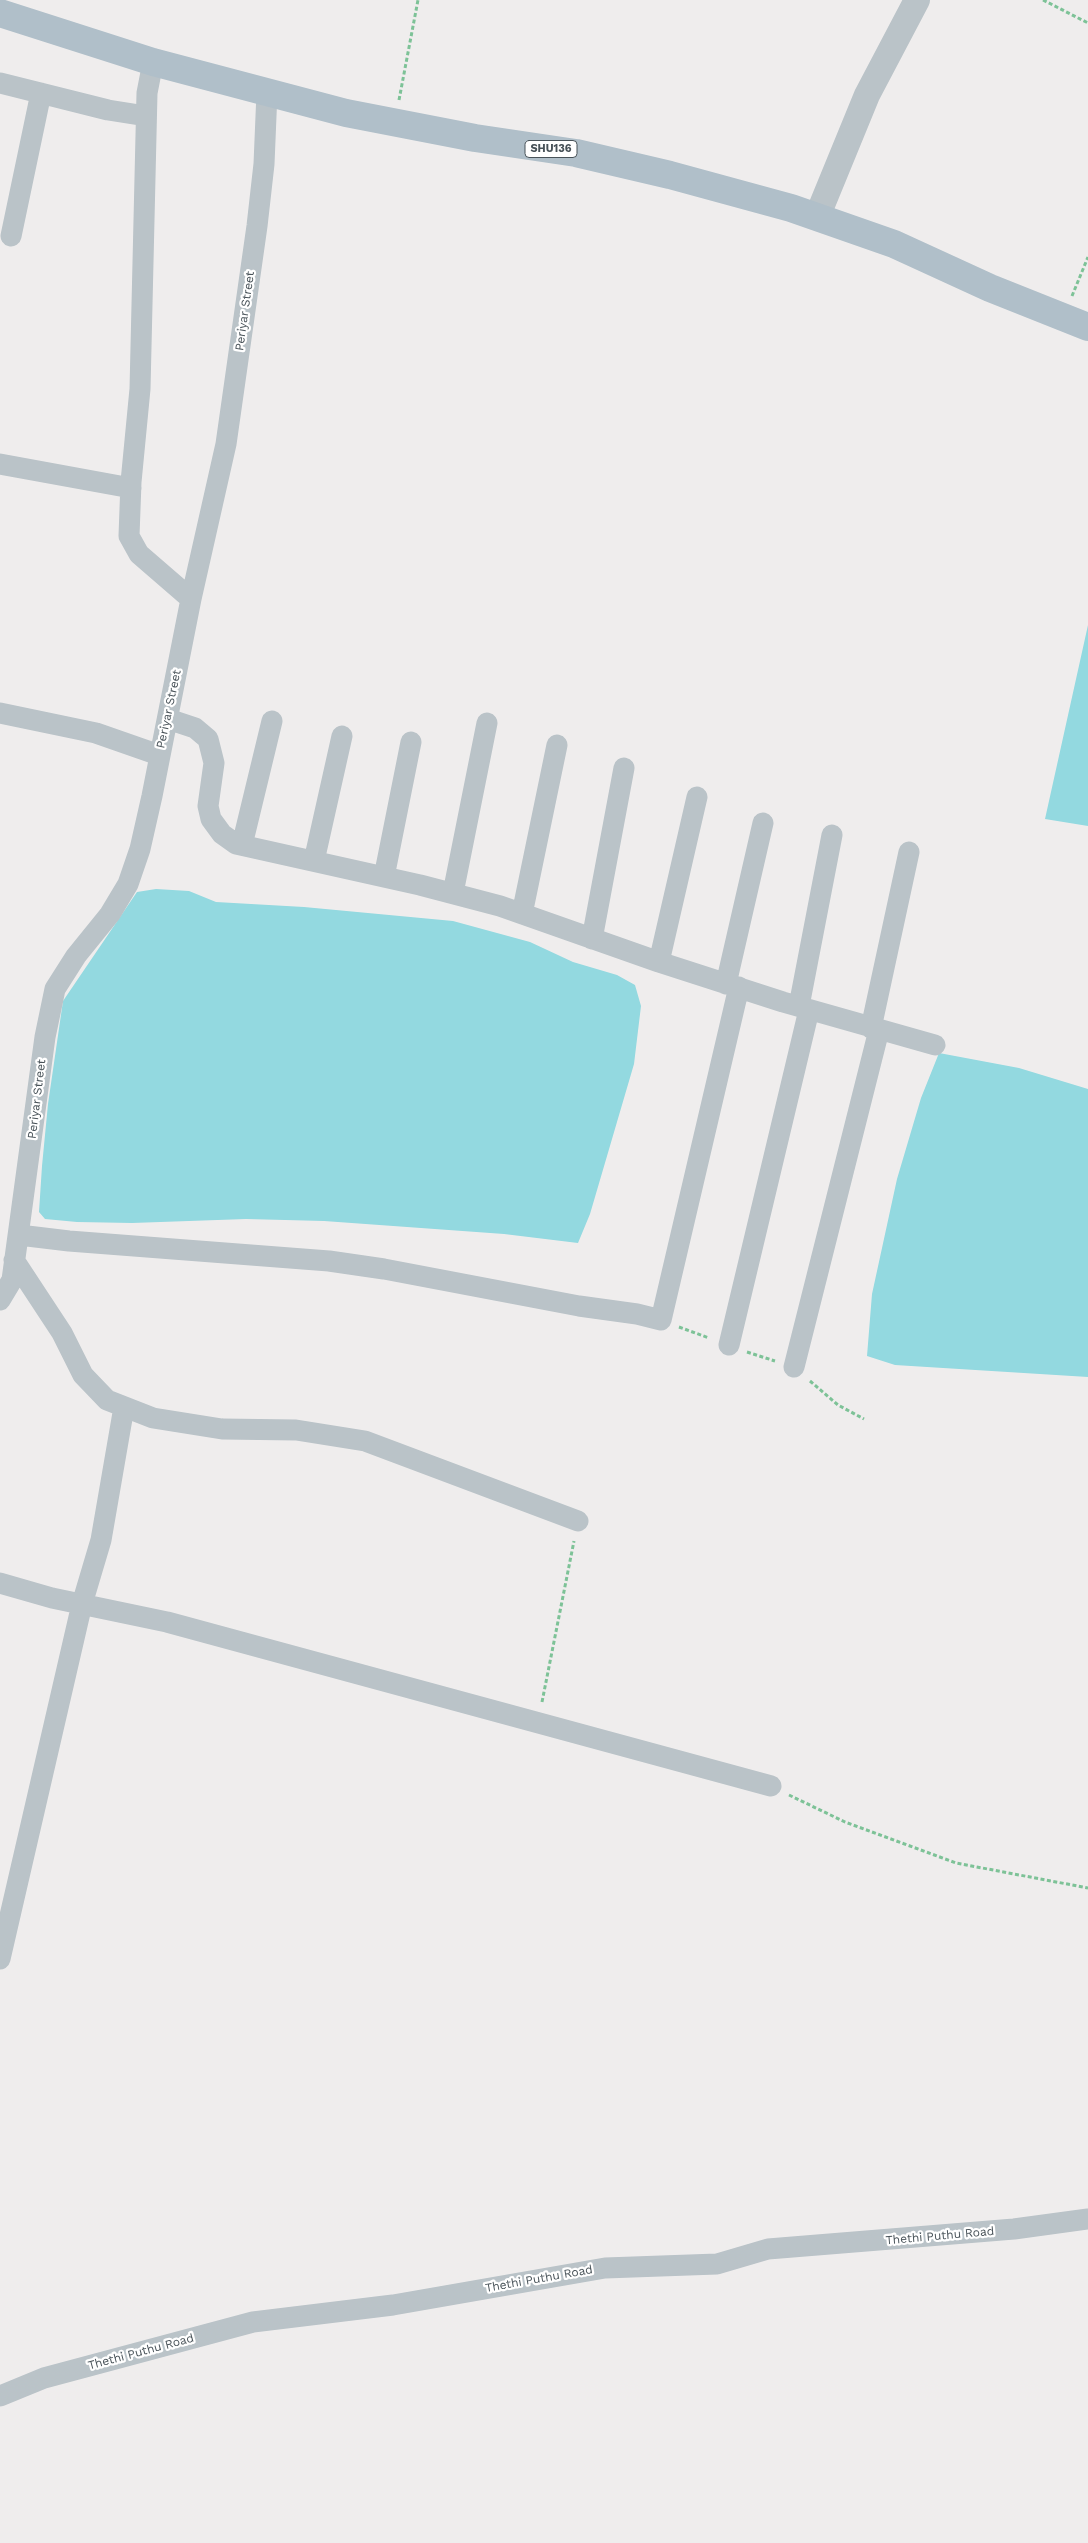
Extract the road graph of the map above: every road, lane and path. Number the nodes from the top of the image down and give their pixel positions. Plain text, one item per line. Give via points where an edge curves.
1 (418, 0) edge
2 (917, 0) edge
3 (1044, 0) edge
4 (0, 13) edge
5 (1088, 23) edge
6 (154, 62) junction
7 (0, 83) edge
8 (266, 92) junction
9 (41, 93) junction
10 (146, 116) junction
11 (394, 122) junction
12 (816, 217) junction
13 (10, 236) dead end
14 (1088, 257) edge
15 (1063, 317) junction
16 (1088, 327) edge
17 (0, 464) edge
18 (130, 488) junction
19 (191, 599) junction
20 (0, 714) edge
21 (168, 718) junction
22 (272, 721) dead end
23 (487, 723) dead end
24 (342, 736) dead end
25 (411, 742) dead end
26 (557, 745) dead end
27 (159, 755) junction
28 (624, 768) dead end
29 (697, 797) dead end
30 (763, 823) dead end
31 (832, 835) dead end
32 (242, 846) junction
33 (909, 852) dead end
34 (314, 861) junction
35 (384, 877) junction
36 (453, 893) junction
37 (522, 914) junction
38 (592, 939) junction
39 (658, 962) junction
40 (733, 986) junction
41 (804, 1008) junction
42 (875, 1029) junction
43 (935, 1045) dead end
44 (19, 1235) junction
45 (14, 1260) junction
46 (0, 1300) edge
47 (661, 1320) junction
48 (729, 1345) junction
49 (794, 1367) junction
50 (124, 1407) junction
51 (864, 1419) dead end
52 (578, 1522) joint
53 (0, 1583) edge
54 (82, 1604) junction
55 (538, 1722) junction
56 (771, 1786) joint
57 (1088, 1888) edge
58 (0, 1959) edge
59 (1088, 2219) edge
60 (0, 2396) edge

1 - 11 path
2 - 12 street via 867,95
3 - 5 path
4 - 6 main road, SHU136
6 - 8 main road, SHU136
6 - 10 street
7 - 9 street
8 - 11 main road, SHU136
8 - 19 street, Periyar Street via 264,164 236,381 226,444
9 - 10 street
9 - 13 street
10 - 18 street via 140,389
11 - 12 main road, SHU136 via 576,153 670,175
12 - 15 main road, SHU136 via 894,244
14 - 15 path
15 - 16 main road, SHU136
17 - 18 street
18 - 19 street via 129,536 133,544 139,554
19 - 21 street, Periyar Street
20 - 27 street via 96,733
21 - 27 street, Periyar Street
21 - 32 street via 195,728 208,739 214,763 208,806 211,819 222,834
22 - 32 street
23 - 36 street
24 - 34 street
25 - 35 street
26 - 37 street
27 - 44 street, Periyar Street via 142,840 128,884 55,989 45,1037
28 - 38 street
29 - 39 street
30 - 40 street
31 - 41 street
32 - 34 street
33 - 42 street
34 - 35 street
35 - 36 street
36 - 37 street
37 - 38 street
38 - 39 street
39 - 40 street
40 - 41 street
40 - 47 street
41 - 42 street
41 - 48 street
42 - 43 street
42 - 49 street
44 - 45 street, Periyar Street
44 - 47 street via 329,1261
45 - 46 street, Periyar Street via 12,1280
45 - 50 street via 62,1332 83,1375 107,1400
47 - 48 path
48 - 49 path
49 - 51 path via 838,1405
50 - 52 street via 153,1418 222,1429 296,1430 365,1441
50 - 54 street via 101,1540
52 - 55 path
53 - 54 street
54 - 55 street via 167,1622
54 - 58 street
55 - 56 street
56 - 57 path via 845,1822 956,1863
59 - 60 street, Thethi Puthu Road via 1014,2229 768,2249 717,2264 605,2268 393,2305 253,2322 44,2378

